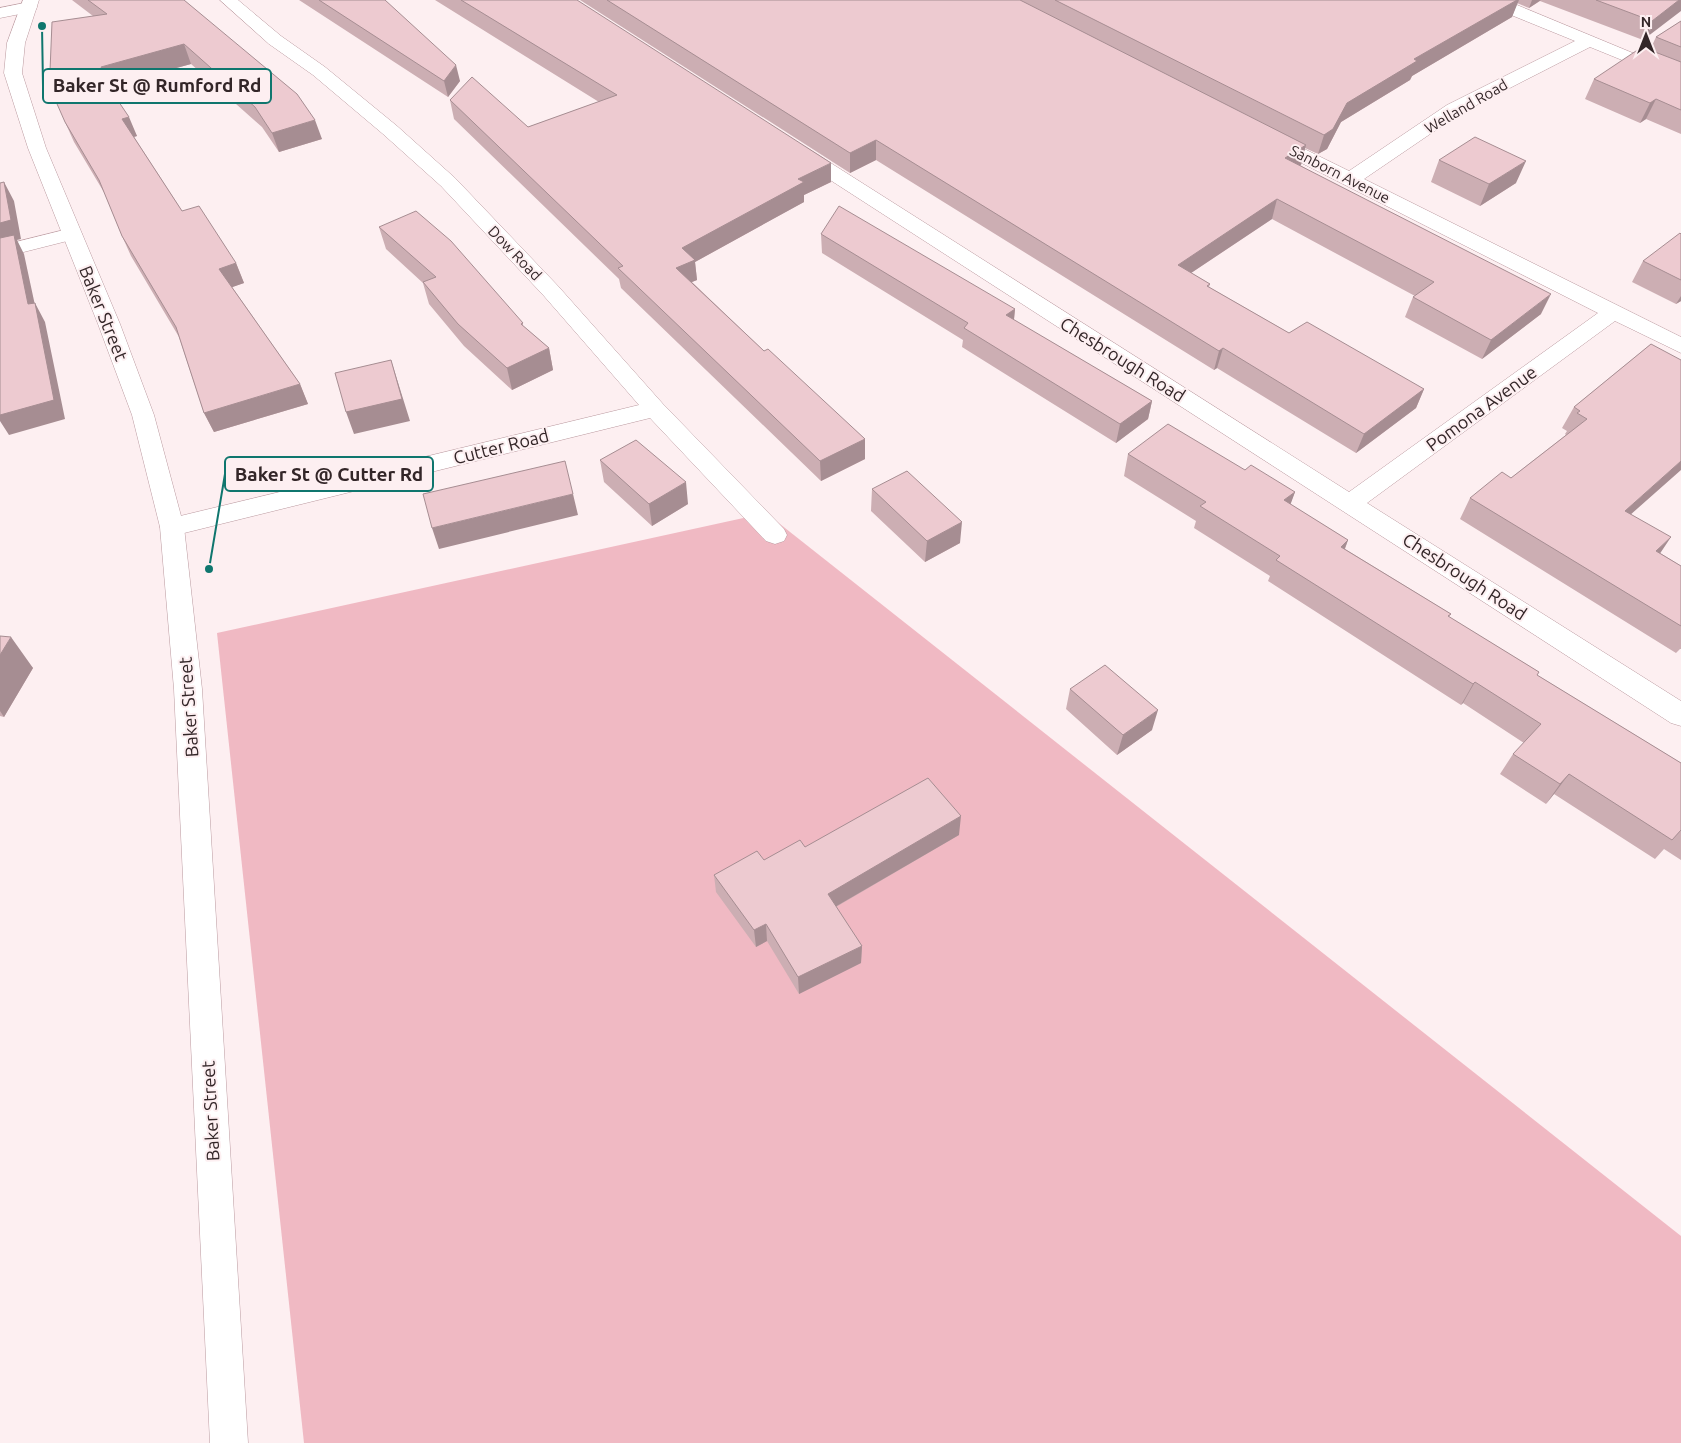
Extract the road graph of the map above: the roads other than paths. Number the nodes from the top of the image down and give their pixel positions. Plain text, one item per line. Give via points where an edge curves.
1 (228, 0) edge
2 (1490, 0) edge
3 (30, 4) edge
4 (0, 13) edge
5 (1588, 41) junction
6 (1681, 79) edge
7 (1253, 130) edge
8 (786, 143) edge
9 (1349, 180) junction
10 (72, 234) junction
11 (0, 252) edge
12 (1612, 313) junction
13 (1681, 346) edge
14 (655, 409) junction
15 (1351, 503) junction
16 (172, 527) junction
17 (775, 535) dead end
18 (1681, 715) edge
19 (229, 1443) edge

1 - 14 street, Dow Road via 275,40 319,71 448,182 551,291
2 - 5 street
3 - 4 street
3 - 10 street, Baker Street via 16,43 13,73 37,148
5 - 6 street
5 - 9 street, Welland Road via 1454,109
7 - 9 street, Sanborn Avenue
8 - 15 street, Chesbrough Road
9 - 12 street, Sanborn Avenue
10 - 11 street
10 - 16 street, Baker Street via 143,415
12 - 13 street, Sanborn Avenue
12 - 15 street, Pomona Avenue
14 - 16 street, Cutter Road
14 - 17 street, Dow Road
15 - 18 street, Chesbrough Road
16 - 19 street, Baker Street via 188,689

